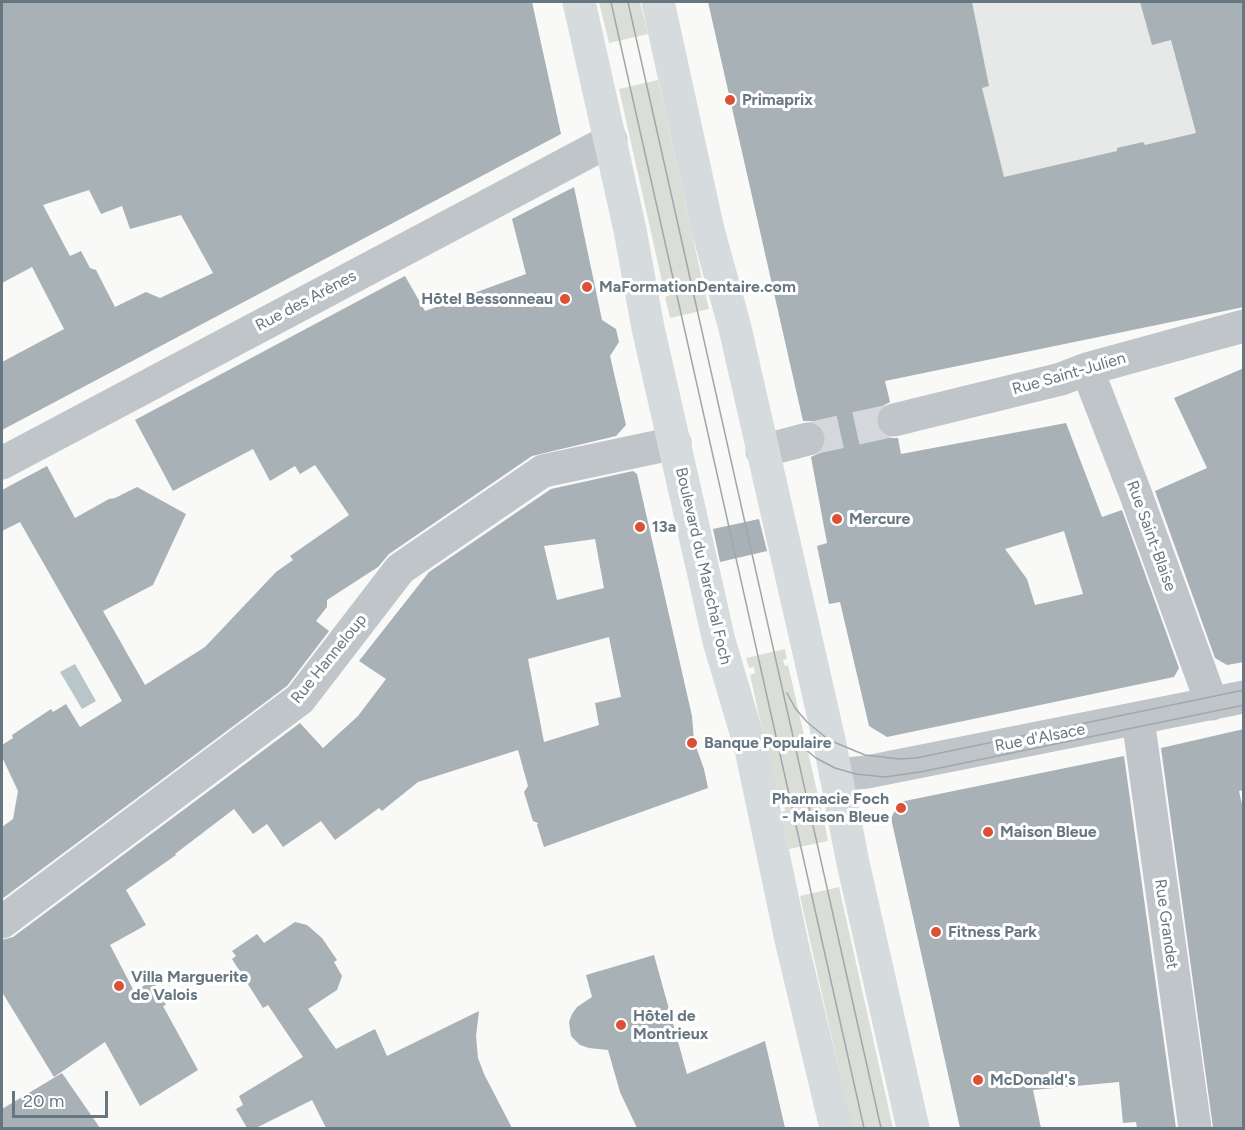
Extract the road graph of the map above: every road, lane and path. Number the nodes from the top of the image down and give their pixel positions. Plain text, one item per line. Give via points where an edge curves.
1 (579, 2) edge
2 (658, 2) edge
3 (611, 140) junction
4 (1244, 326) edge
5 (1088, 369) junction
6 (894, 420) tunnel mouth
7 (807, 440) tunnel mouth
8 (675, 443) junction
9 (762, 451) junction
10 (2, 463) edge
11 (1244, 697) edge
12 (1212, 704) junction
13 (1138, 719) junction
14 (836, 776) junction
15 (2, 922) edge
16 (836, 1128) edge
17 (913, 1128) edge
18 (1195, 1128) edge

1 - 3 main road, Boulevard du Maréchal Foch
2 - 9 main road
3 - 8 main road, Boulevard du Maréchal Foch
3 - 10 street, Rue des Arènes
4 - 5 street, Rue Saint-Julien
5 - 6 street, Rue Saint-Julien
5 - 12 street, Rue Saint-Blaise
7 - 9 street
8 - 15 street, Rue Hanneloup via 543,471 400,569 300,699
8 - 16 main road, Boulevard du Maréchal Foch via 722,652 751,749
9 - 14 main road
11 - 12 street, Rue d'Alsace
12 - 13 street, Rue d'Alsace
13 - 14 street, Rue d'Alsace
13 - 18 street, Rue Grandet
14 - 17 main road

